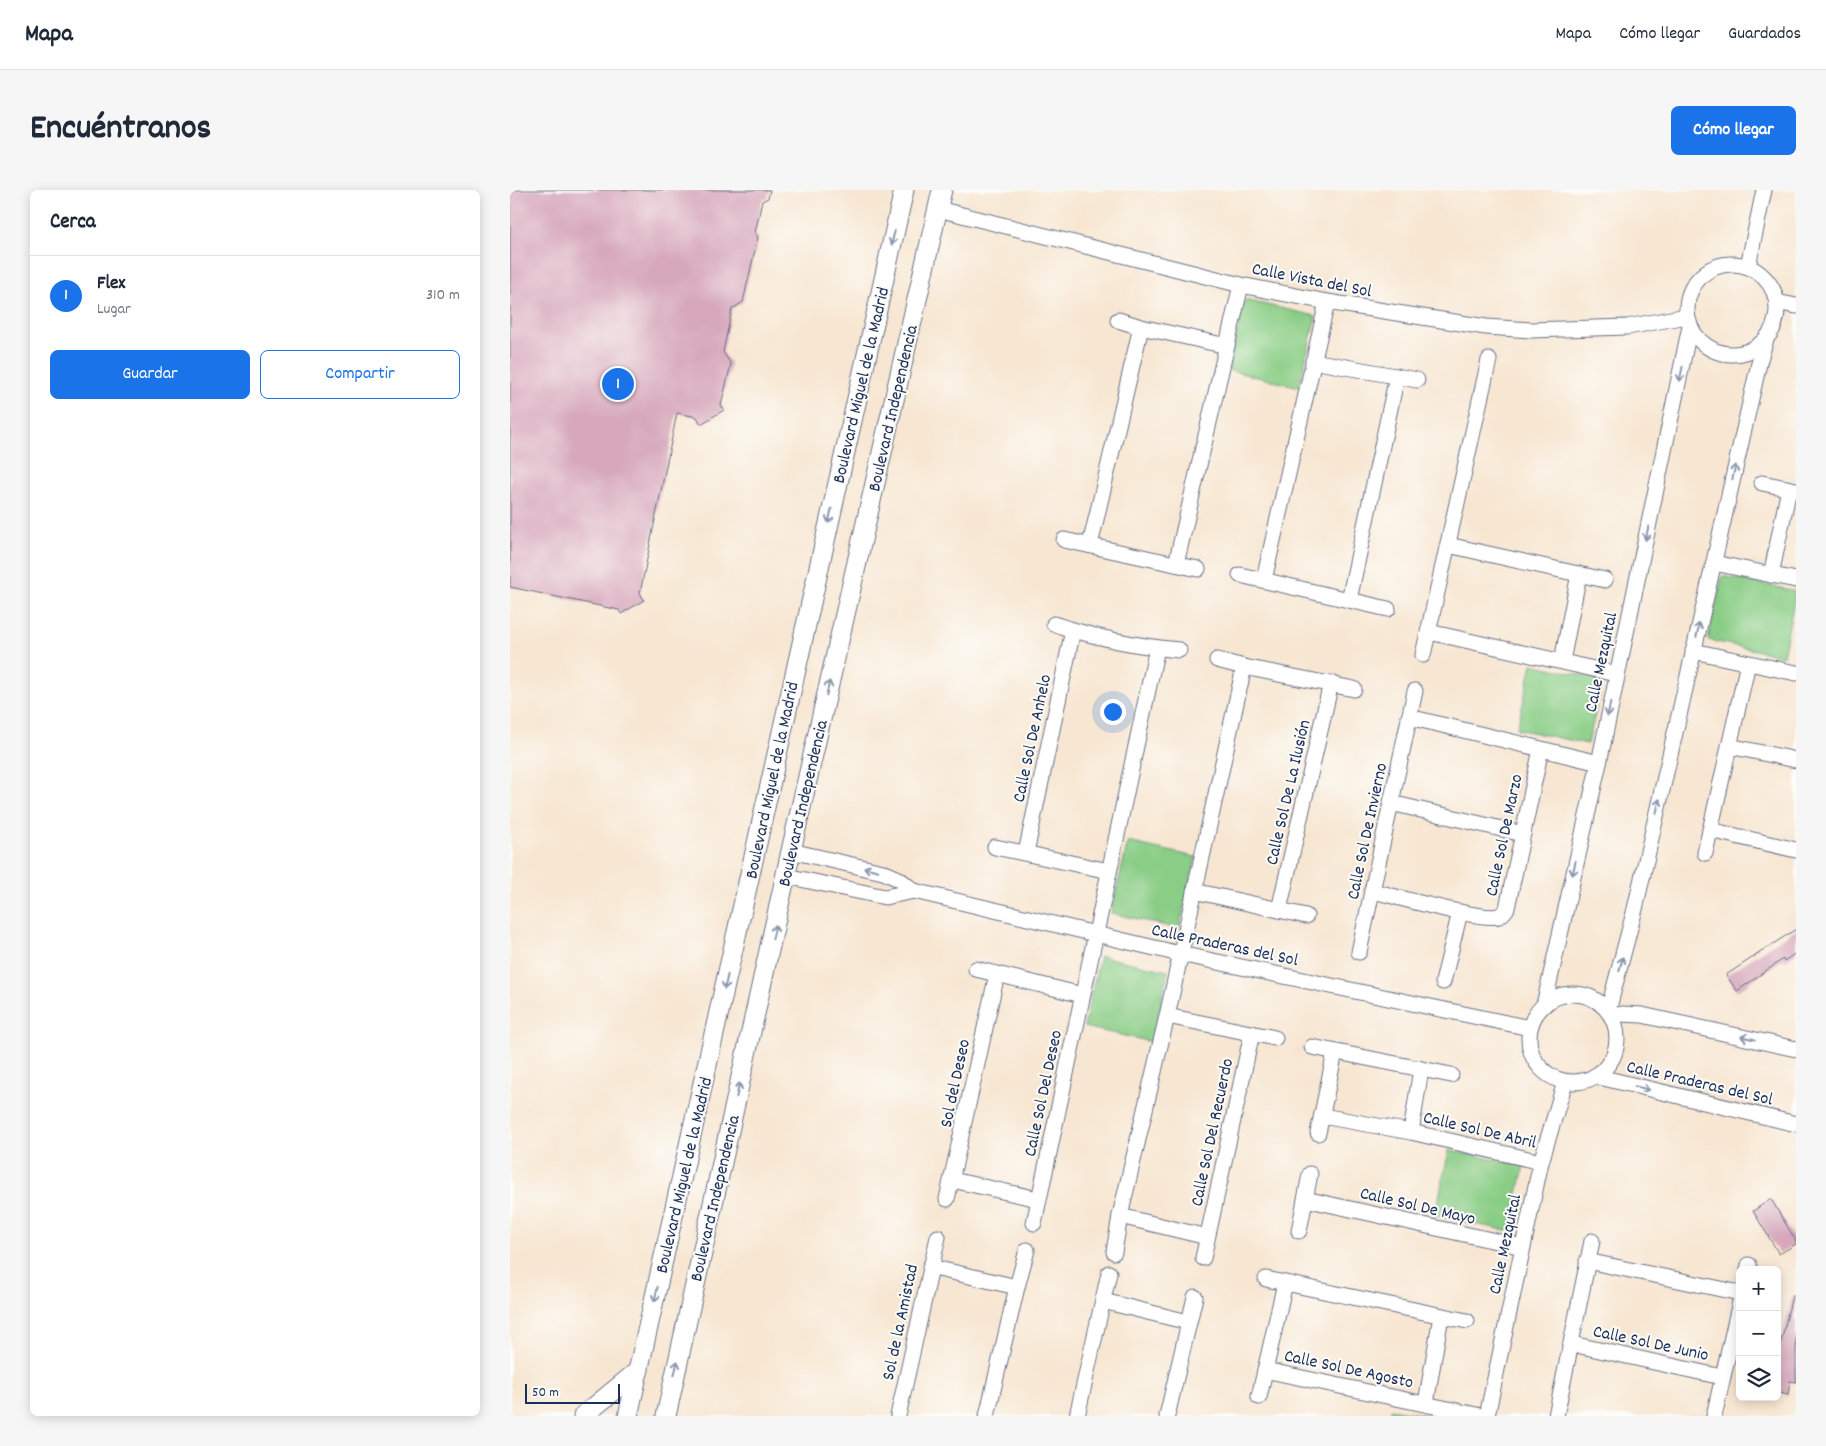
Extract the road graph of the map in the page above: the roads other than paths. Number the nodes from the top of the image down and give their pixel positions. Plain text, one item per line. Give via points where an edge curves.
1 (904, 190) edge
2 (942, 190) edge
3 (1764, 190) edge
4 (938, 209) junction
5 (1748, 266) junction
6 (1241, 284) junction
7 (1326, 302) junction
8 (1777, 302) junction
9 (1796, 306) edge
10 (1118, 320) dead end
11 (1688, 321) junction
12 (1141, 327) junction
13 (1766, 339) junction
14 (1227, 346) junction
15 (1489, 360) dead end
16 (1314, 361) junction
17 (1397, 376) junction
18 (1418, 380) dead end
19 (1762, 483) dead end
20 (1793, 489) edge
21 (1064, 540) dead end
22 (1090, 545) junction
23 (1448, 545) junction
24 (1714, 563) junction
25 (1176, 564) junction
26 (1198, 569) dead end
27 (1579, 574) junction
28 (1240, 575) dead end
29 (1771, 575) junction
30 (1264, 580) junction
31 (1606, 580) dead end
32 (1796, 580) edge
33 (1349, 600) junction
34 (1388, 608) dead end
35 (1054, 624) dead end
36 (1074, 630) junction
37 (1429, 632) junction
38 (1157, 648) junction
39 (1178, 650) dead end
40 (1694, 651) junction
41 (1423, 655) dead end
42 (1218, 660) dead end
43 (1562, 661) junction
44 (1748, 663) junction
45 (1244, 667) junction
46 (1796, 672) edge
47 (1616, 674) junction
48 (1331, 683) junction
49 (1354, 688) dead end
50 (1415, 692) dead end
51 (1409, 718) junction
52 (1730, 746) junction
53 (1541, 749) junction
54 (1796, 760) edge
55 (1599, 763) junction
56 (1391, 803) junction
57 (1710, 830) junction
58 (1523, 834) junction
59 (994, 847) dead end
60 (1796, 850) edge
61 (791, 851) junction
62 (1026, 853) junction
63 (1705, 853) dead end
64 (1109, 871) junction
65 (786, 876) junction
66 (914, 891) junction
67 (1194, 891) junction
68 (1372, 891) junction
69 (1279, 910) junction
70 (1460, 912) junction
71 (1306, 916) dead end
72 (1096, 933) junction
73 (1359, 952) dead end
74 (1180, 954) junction
75 (976, 969) dead end
76 (997, 974) junction
77 (1443, 982) dead end
78 (1082, 995) junction
79 (1544, 1005) junction
80 (1610, 1013) junction
81 (1167, 1016) junction
82 (1530, 1028) junction
83 (1252, 1033) junction
84 (1275, 1038) dead end
85 (1312, 1048) dead end
86 (1796, 1049) edge
87 (1334, 1052) junction
88 (1422, 1069) junction
89 (1451, 1075) dead end
90 (1595, 1076) junction
91 (1565, 1082) junction
92 (1322, 1116) junction
93 (1796, 1124) edge
94 (1411, 1132) junction
95 (1318, 1134) dead end
96 (1541, 1162) junction
97 (1310, 1174) dead end
98 (952, 1180) junction
99 (946, 1199) dead end
100 (1038, 1199) junction
101 (1305, 1199) junction
102 (1120, 1216) junction
103 (1034, 1223) dead end
104 (1299, 1231) dead end
105 (938, 1237) dead end
106 (1207, 1237) junction
107 (1592, 1241) dead end
108 (1523, 1248) junction
109 (1027, 1250) dead end
110 (1114, 1252) dead end
111 (1203, 1258) dead end
112 (1588, 1261) junction
113 (930, 1267) junction
114 (1109, 1273) dead end
115 (1266, 1278) dead end
116 (1285, 1283) junction
117 (1017, 1287) junction
118 (1736, 1292) edge
119 (1195, 1297) dead end
120 (1103, 1301) junction
121 (1738, 1311) edge
122 (1441, 1316) junction
123 (1467, 1321) dead end
124 (1188, 1322) junction
125 (1572, 1344) junction
126 (639, 1370) junction
127 (1265, 1370) junction
128 (1722, 1377) junction
129 (1260, 1397) dead end
130 (1426, 1403) junction
131 (583, 1416) edge
132 (628, 1416) edge
133 (666, 1416) edge
134 (898, 1416) edge
135 (987, 1416) edge
136 (1077, 1416) edge
137 (1167, 1416) edge
138 (1481, 1416) edge
139 (1488, 1416) edge
140 (1556, 1416) edge
141 (1714, 1416) edge

1 -> 126 main road, Boulevard Miguel de la Madrid
2 - 4 main road, Boulevard Independencia
3 - 5 street
4 - 6 street, Calle Vista del Sol
61 -> 4 main road, Boulevard Independencia
5 - 8 street via 1767,280
5 - 11 street via 1725,264 1703,274 1687,300
6 - 7 street, Calle Vista del Sol
6 - 14 street
7 - 11 street, Calle Vista del Sol via 1486,327 1531,330
7 - 16 street
8 - 9 street
8 - 13 street via 1777,315
10 - 12 street
11 - 13 street via 1696,338 1718,352 1744,353
11 -> 47 street, Calle Mezquital via 1687,345
12 - 14 street
12 - 22 street
24 -> 13 street
14 - 25 street
15 - 23 street
16 - 17 street
16 - 30 street
17 - 18 street
17 - 33 street
19 - 20 street
20 - 29 street
21 - 22 street
22 - 25 street
23 - 27 street
23 - 37 street
24 - 29 street
40 -> 24 street
25 - 26 street
27 - 31 street
27 - 43 street
28 - 30 street
29 - 32 street
30 - 33 street
33 - 34 street
35 - 36 street
36 - 38 street
36 - 62 street, Calle Sol De Anhelo
37 - 41 street
37 - 43 street
38 - 39 street
38 - 64 street
40 - 44 street
80 -> 40 street
42 - 45 street
43 - 47 street
44 - 46 street
44 - 52 street
45 - 48 street
45 - 67 street
47 -> 55 street, Calle Mezquital
48 - 49 street
48 - 69 street, Calle Sol De La Ilusión
50 - 51 street, Calle Sol De Invierno
51 - 53 street
51 - 56 street, Calle Sol De Invierno
52 - 54 street
52 - 57 street
53 - 55 street
53 - 58 street, Calle Sol De Marzo
55 -> 79 street, Calle Mezquital
56 - 58 street
56 - 68 street, Calle Sol De Invierno
57 - 60 street
57 - 63 street
58 - 70 street, Calle Sol De Marzo via 1504,913 1492,917
59 - 62 street
61 - 65 main road, Boulevard Independencia
66 -> 61 street via 883,872
62 - 64 street
64 - 72 street
65 - 66 street via 885,897
133 -> 65 main road, Boulevard Independencia
66 - 72 street, Calle Praderas del Sol
67 - 69 street
67 - 74 street
68 - 70 street, Calle Sol De Marzo
68 - 73 street, Calle Sol De Invierno
69 - 71 street
70 - 77 street
72 - 74 street, Calle Praderas del Sol
72 - 78 street, Calle Sol Del Deseo
74 - 81 street
74 - 82 street, Calle Praderas del Sol
75 - 76 street
76 - 78 street
76 - 98 street, Sol del Deseo
78 - 100 street, Calle Sol Del Deseo
79 - 80 street via 1556,997 1585,995 1598,1001
79 - 82 street
86 -> 80 street via 1642,1015
80 - 90 street via 1616,1029 1614,1056
81 - 83 street
81 - 102 street
82 - 91 street via 1532,1056 1540,1068
83 - 84 street
83 - 106 street, Calle Sol Del Recuerdo
85 - 87 street
87 - 88 street
87 - 92 street
88 - 89 street
88 - 94 street, Calle Sol De Abril
90 - 91 street via 1580,1082
90 -> 93 street, Calle Praderas del Sol
91 - 96 street, Calle Mezquital
92 - 94 street, Calle Sol De Abril
92 - 95 street
94 - 96 street, Calle Sol De Abril
96 - 108 street, Calle Mezquital
97 - 101 street
98 - 99 street, Sol del Deseo
98 - 100 street
100 - 103 street, Calle Sol Del Deseo
101 - 104 street
101 - 108 street, Calle Sol De Mayo
102 - 106 street
102 - 110 street
105 - 113 street, Sol de la Amistad
106 - 111 street, Calle Sol Del Recuerdo
107 - 112 street, Calle Sol De Junio
108 - 139 street, Calle Mezquital
109 - 117 street
112 - 118 street
112 - 125 street, Calle Sol De Junio
113 - 117 street
113 - 134 street, Sol de la Amistad
114 - 120 street
115 - 116 street
116 - 122 street
116 - 127 street, Calle Sol De Agosto
117 - 135 street
119 - 124 street
120 - 124 street
120 - 136 street
121 - 128 street, Calle Sol De Junio
122 - 123 street
122 - 130 street, Calle Sol De Agosto
124 - 137 street
125 - 128 street, Calle Sol De Junio
125 - 140 street, Calle Sol De Junio
126 - 131 main road
126 - 132 main road
127 - 129 street, Calle Sol De Agosto
127 - 130 street, Calle Sol De Agosto
128 - 141 street, Calle Sol De Junio
130 - 138 street, Calle Sol De Agosto

